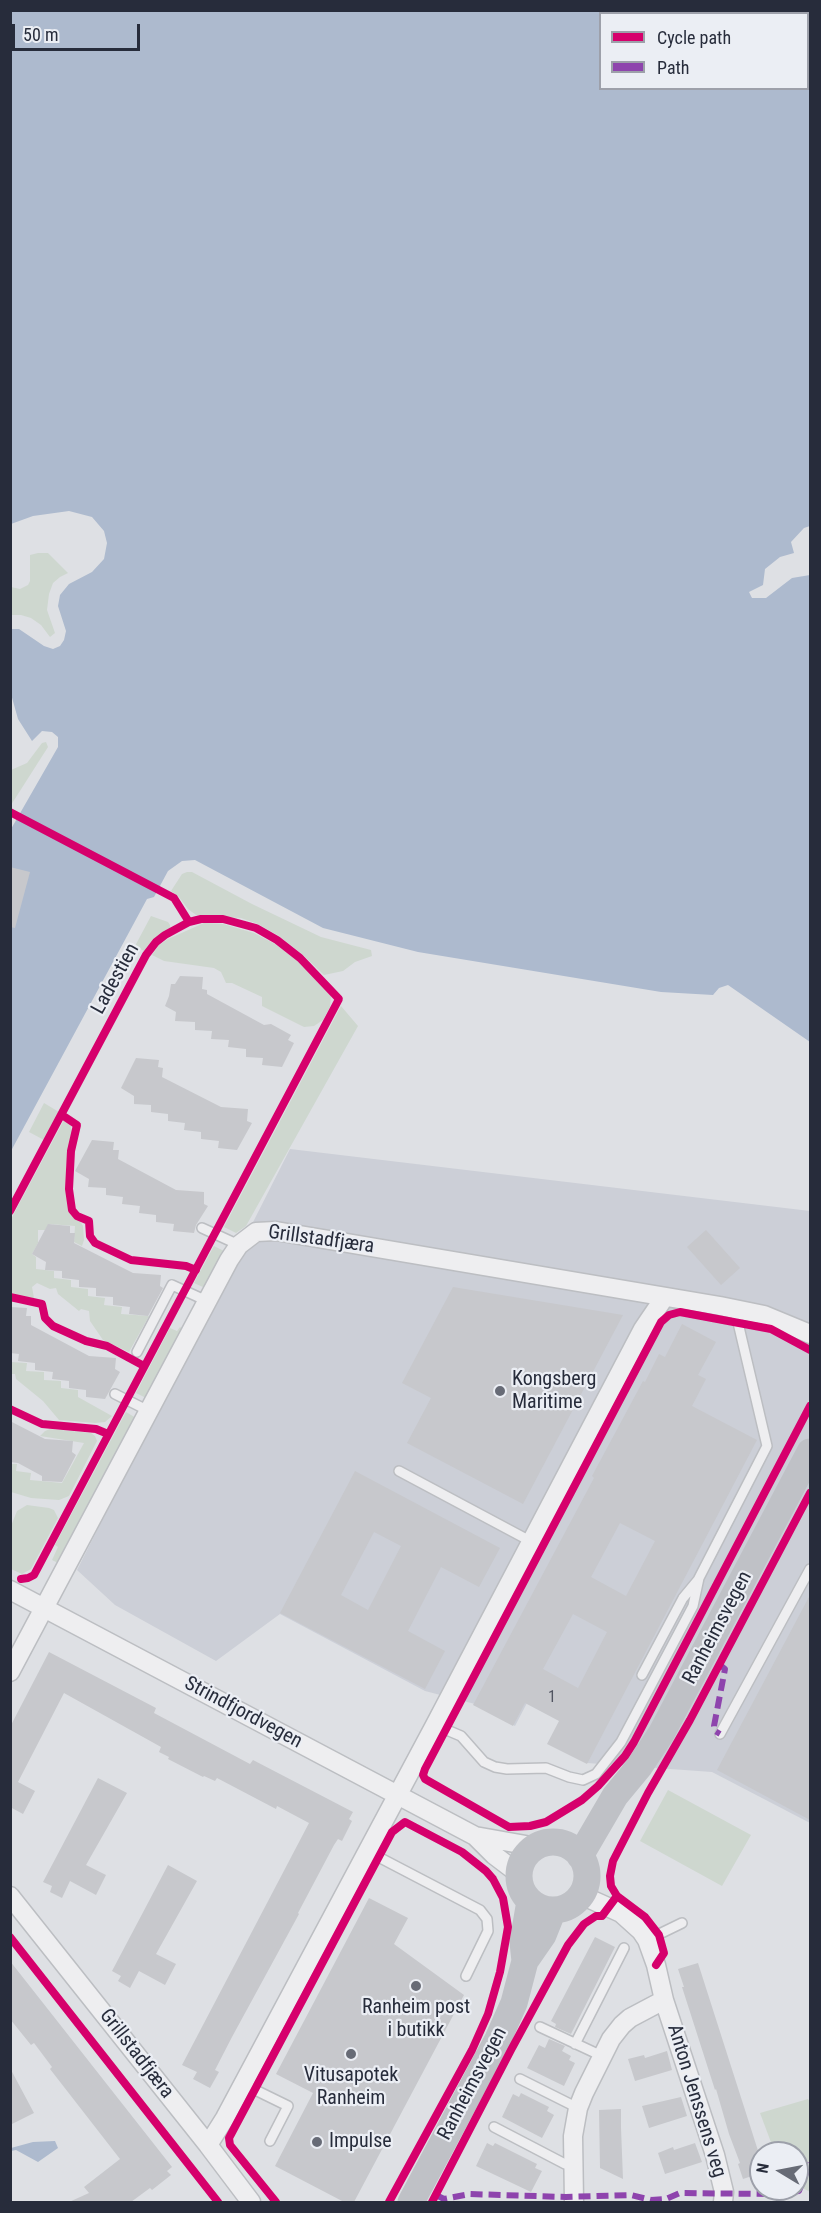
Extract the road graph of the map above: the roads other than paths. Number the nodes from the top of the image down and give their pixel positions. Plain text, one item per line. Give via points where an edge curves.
1 (202, 1228) dead end
2 (239, 1245) junction
3 (664, 1298) junction
4 (207, 1301) junction
5 (735, 1310) junction
6 (810, 1334) edge
7 (137, 1352) dead end
8 (115, 1394) dead end
9 (149, 1411) junction
10 (810, 1452) edge
11 (399, 1471) dead end
12 (532, 1542) junction
13 (810, 1569) edge
14 (699, 1578) junction
15 (10, 1590) edge
16 (45, 1607) junction
17 (10, 1672) edge
18 (642, 1675) dead end
19 (435, 1725) junction
20 (720, 1734) dead end
21 (397, 1794) junction
22 (615, 1796) junction
23 (475, 1836) junction
24 (546, 1845) junction
25 (367, 1851) junction
26 (580, 1857) junction
27 (519, 1874) junction
28 (582, 1895) junction
29 (542, 1905) junction
30 (13, 1906) edge
31 (682, 1923) dead end
32 (647, 1940) junction
33 (624, 1948) dead end
34 (466, 1976) dead end
35 (664, 2001) junction
36 (540, 2026) dead end
37 (575, 2044) junction
38 (602, 2056) junction
39 (520, 2079) dead end
40 (243, 2084) junction
41 (578, 2108) junction
42 (494, 2127) dead end
43 (270, 2141) dead end
44 (208, 2145) junction
45 (574, 2164) junction
46 (251, 2202) edge
47 (411, 2202) edge
48 (574, 2202) edge
49 (723, 2202) edge

1 - 2 lane
2 - 3 street, Grillstadfjæra via 256,1232 276,1231
2 - 4 street, Grillstadfjæra
3 - 5 street, Grillstadfjæra
3 - 12 street via 643,1329
4 - 7 lane via 172,1285
4 - 9 street, Grillstadfjæra
5 - 6 street, Grillstadfjæra via 765,1315
5 - 14 lane via 767,1446
8 - 9 lane
9 - 16 street, Grillstadfjæra
10 - 22 street, Ranheimsvegen via 661,1734
11 - 12 lane
12 - 19 street
13 - 20 lane
14 - 18 lane via 683,1598
14 - 19 lane via 693,1606 621,1742 596,1774 583,1780 546,1768 495,1767 461,1736
15 - 16 street, Strindfjordvegen
16 - 17 street, Grillstadfjæra
16 - 21 street, Strindfjordvegen
19 - 21 street
21 - 23 street, Strindfjordvegen
21 - 25 street
22 - 24 street, Ranheimsvegen
22 - 26 street, Ranheimsvegen
23 - 24 street, Strindfjordvegen
23 - 27 street, Strindfjordvegen
24 - 26 street via 570,1847
24 - 27 street via 525,1858
25 - 34 lane via 480,1910 487,1919 488,1931
25 - 40 street
26 - 28 street via 587,1876
27 - 29 street via 520,1884
28 - 29 street via 569,1906
28 - 32 street, Anton Jenssens veg via 621,1913
29 - 47 street, Ranheimsvegen via 543,1935 525,1961 514,2003
30 - 44 street, Grillstadfjæra
31 - 32 lane
32 - 35 street, Anton Jenssens veg
33 - 37 lane
35 - 38 street, Anton Jenssens veg via 630,2018
35 - 49 street, Anton Jenssens veg via 716,2155
36 - 37 lane
37 - 38 lane
38 - 41 street, Anton Jenssens veg
39 - 41 lane
40 - 43 lane via 288,2106
40 - 44 street
41 - 45 street, Anton Jenssens veg
42 - 45 lane via 566,2164
44 - 46 street, Grillstadfjæra
45 - 48 street, Anton Jenssens veg

